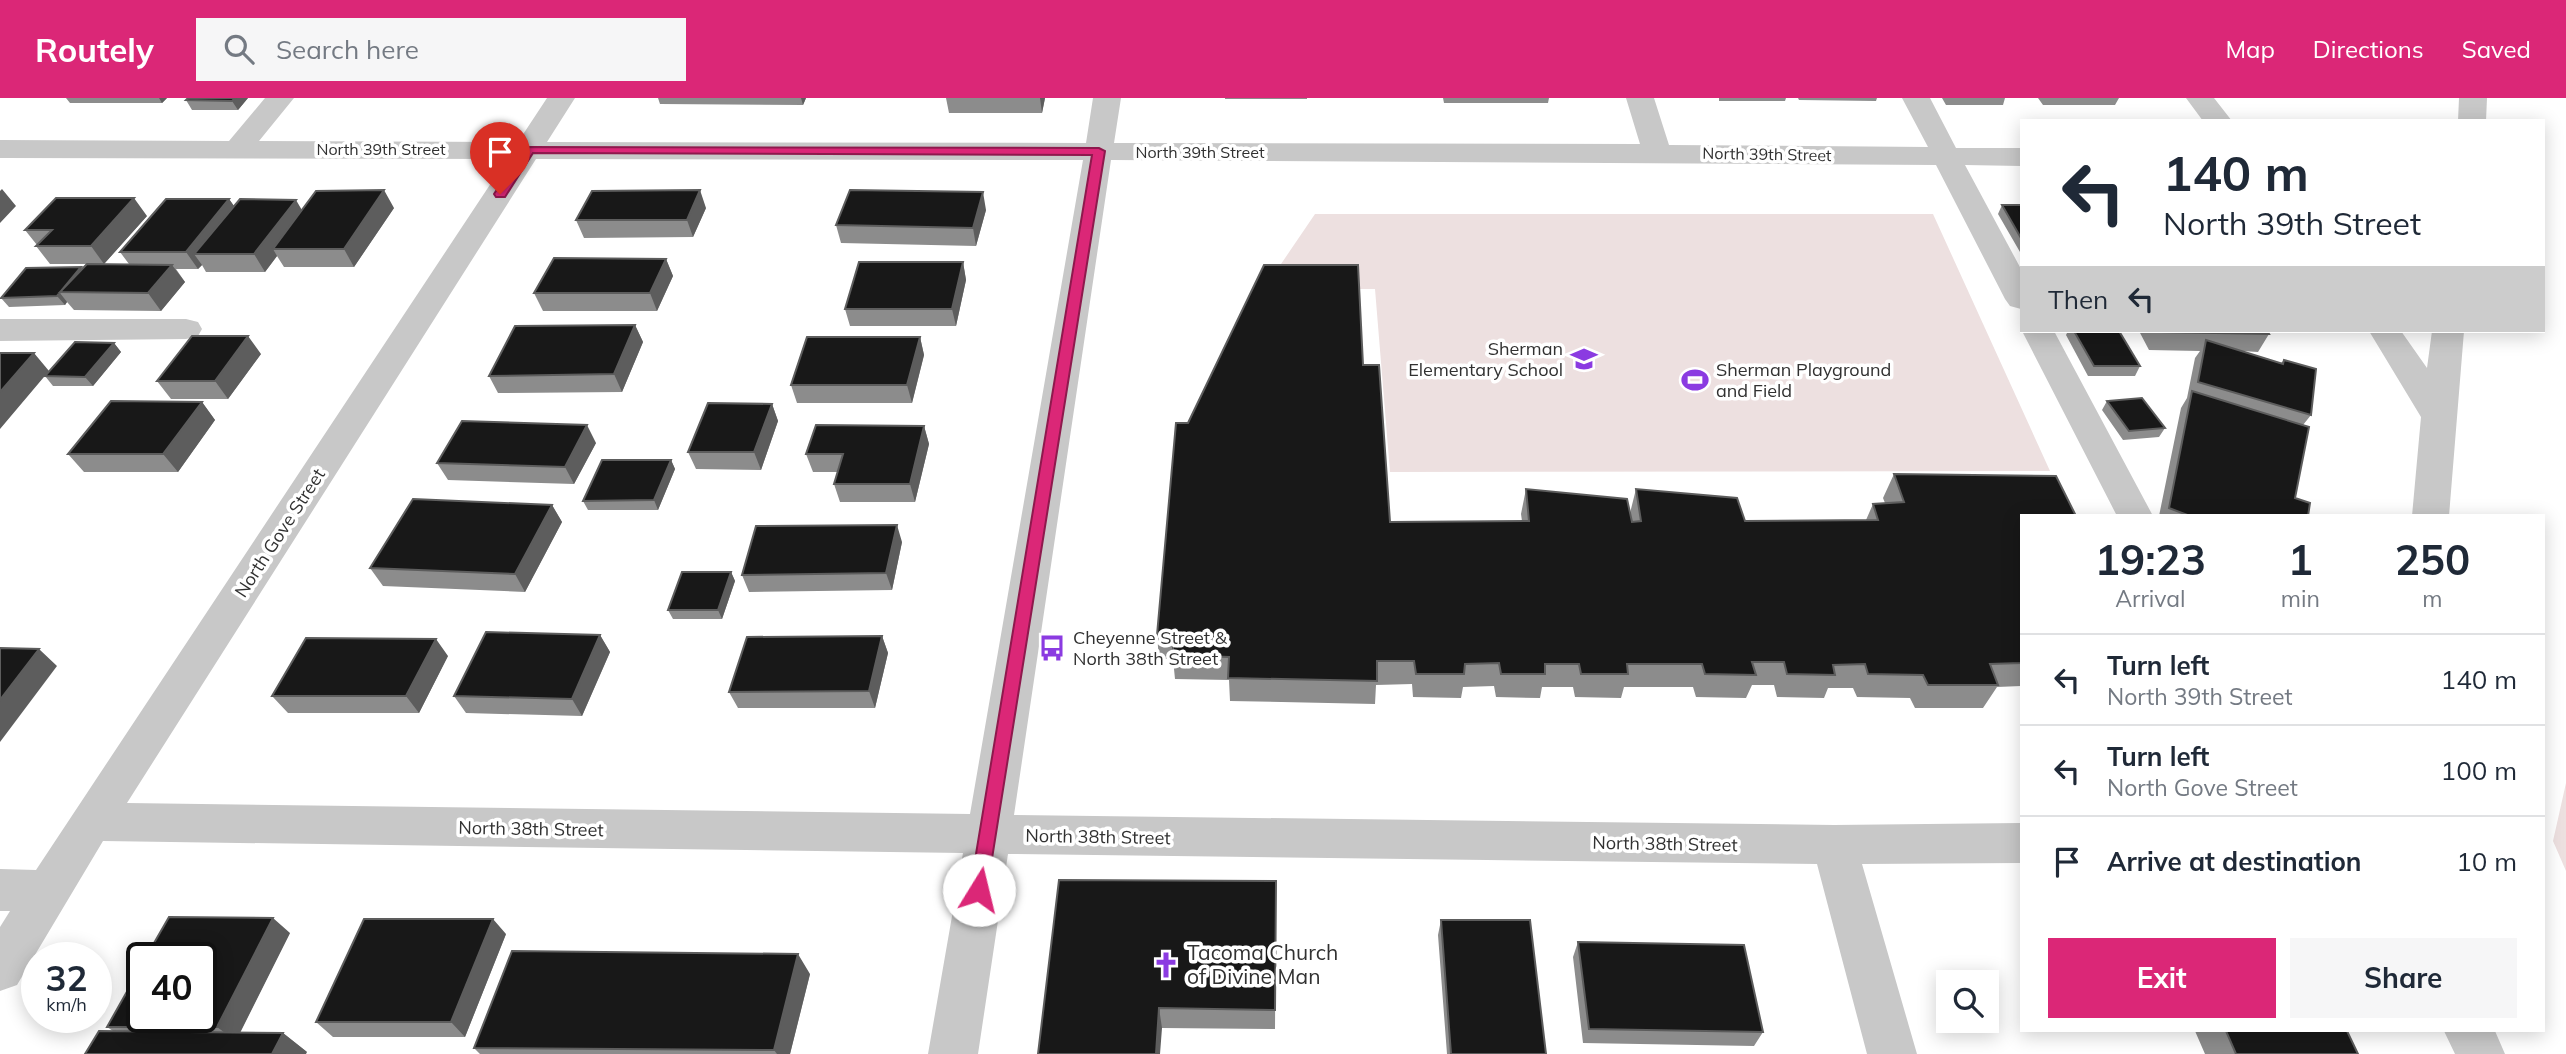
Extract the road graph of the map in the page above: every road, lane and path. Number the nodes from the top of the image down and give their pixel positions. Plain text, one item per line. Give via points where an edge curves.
1 (279, 98) edge
2 (561, 98) edge
3 (1107, 98) edge
4 (1640, 98) edge
5 (1916, 98) edge
6 (2200, 98) edge
7 (2473, 98) edge
8 (2216, 119) edge
9 (2472, 119) edge
10 (0, 149) edge
11 (237, 149) junction
12 (530, 149) junction
13 (1099, 151) junction
14 (1657, 153) junction
15 (1946, 156) junction
16 (2020, 157) edge
17 (2020, 297) edge
18 (186, 329) dead end
19 (0, 330) edge
20 (2039, 333) edge
21 (2386, 333) edge
22 (2448, 333) edge
23 (2438, 417) junction
24 (2134, 514) edge
25 (2431, 514) edge
26 (92, 822) junction
27 (988, 836) junction
28 (2020, 843) edge
29 (1834, 845) junction
30 (0, 890) edge
31 (49, 891) junction
32 (0, 969) edge
33 (2469, 1032) edge
34 (953, 1054) edge
35 (1892, 1054) edge
36 (2480, 1054) edge

1 - 11 street
2 - 12 street, North Gove Street
3 - 13 street
4 - 14 street
5 - 15 street
6 - 8 street
7 - 9 street
10 - 11 street, North 39th Street
11 - 12 street, North 39th Street
12 - 13 street, North 39th Street
12 - 26 street, North Gove Street
13 - 14 street, North 39th Street
13 - 27 street
14 - 15 street, North 39th Street
15 - 16 street, North 39th Street
15 - 17 street
18 - 19 street
20 - 24 street
21 - 23 street
22 - 23 street
23 - 25 street
26 - 27 street, North 38th Street
26 - 31 street, North Gove Street
27 - 29 street, North 38th Street
27 - 34 street
28 - 29 street, North 38th Street
29 - 35 street
30 - 31 street
31 - 32 street, North Gove Street
33 - 36 street

